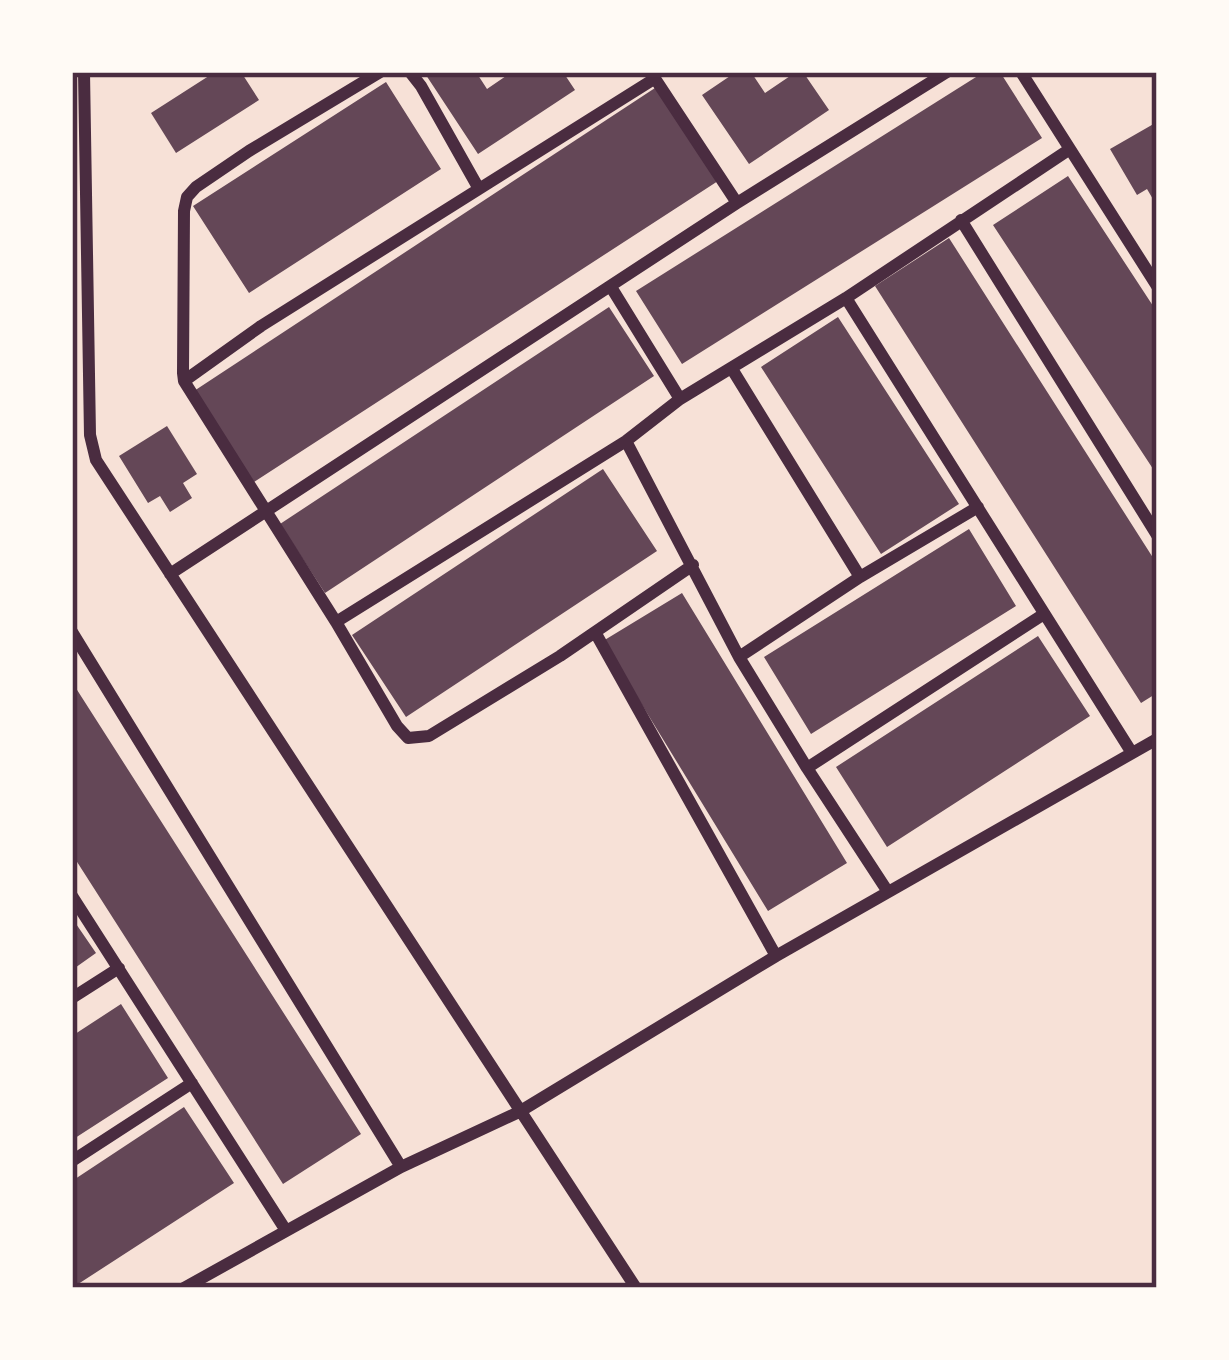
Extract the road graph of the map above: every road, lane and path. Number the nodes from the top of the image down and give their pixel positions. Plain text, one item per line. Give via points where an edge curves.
1 (84, 72) edge
2 (380, 72) edge
3 (410, 72) edge
4 (947, 72) edge
5 (1021, 72) edge
6 (652, 75) edge
7 (1070, 149) junction
8 (478, 189) junction
9 (737, 203) junction
10 (961, 220) junction
11 (1157, 286) edge
12 (611, 287) junction
13 (846, 298) junction
14 (732, 370) junction
15 (184, 381) junction
16 (680, 400) junction
17 (626, 441) junction
18 (978, 507) junction
19 (266, 513) junction
20 (1157, 535) edge
21 (693, 565) junction
22 (170, 574) junction
23 (860, 578) junction
24 (1044, 614) junction
25 (336, 622) junction
26 (72, 632) edge
27 (595, 632) junction
28 (739, 657) junction
29 (1157, 739) edge
30 (1132, 753) junction
31 (807, 768) junction
32 (888, 892) junction
33 (72, 896) edge
34 (776, 956) junction
35 (118, 968) junction
36 (72, 998) edge
37 (192, 1083) junction
38 (519, 1112) junction
39 (72, 1161) edge
40 (401, 1167) junction
41 (285, 1229) junction
42 (184, 1288) edge
43 (636, 1288) edge

1 - 22 street via 92,448
2 - 15 street via 187,196
3 - 8 street
4 - 9 street
5 - 7 street
6 - 8 street
6 - 9 street
7 - 10 street
7 - 11 street
8 - 15 street
9 - 12 street
10 - 13 street
10 - 20 street
12 - 16 street
12 - 19 street
13 - 14 street
13 - 18 street
14 - 16 street
14 - 23 street
15 - 19 street
16 - 17 street
17 - 21 street
17 - 25 street
18 - 23 street
18 - 24 street
19 - 22 street
19 - 25 street
21 - 27 street
21 - 28 street
22 - 38 street
23 - 28 street
24 - 30 street
24 - 31 street
25 - 27 street via 397,726 415,739
26 - 40 street
27 - 34 street
28 - 31 street
29 - 30 street
30 - 32 street
31 - 32 street
32 - 34 street
33 - 35 street
34 - 38 street
35 - 36 street
35 - 37 street
37 - 39 street
37 - 41 street
38 - 40 street
38 - 43 street
40 - 41 street
41 - 42 street

